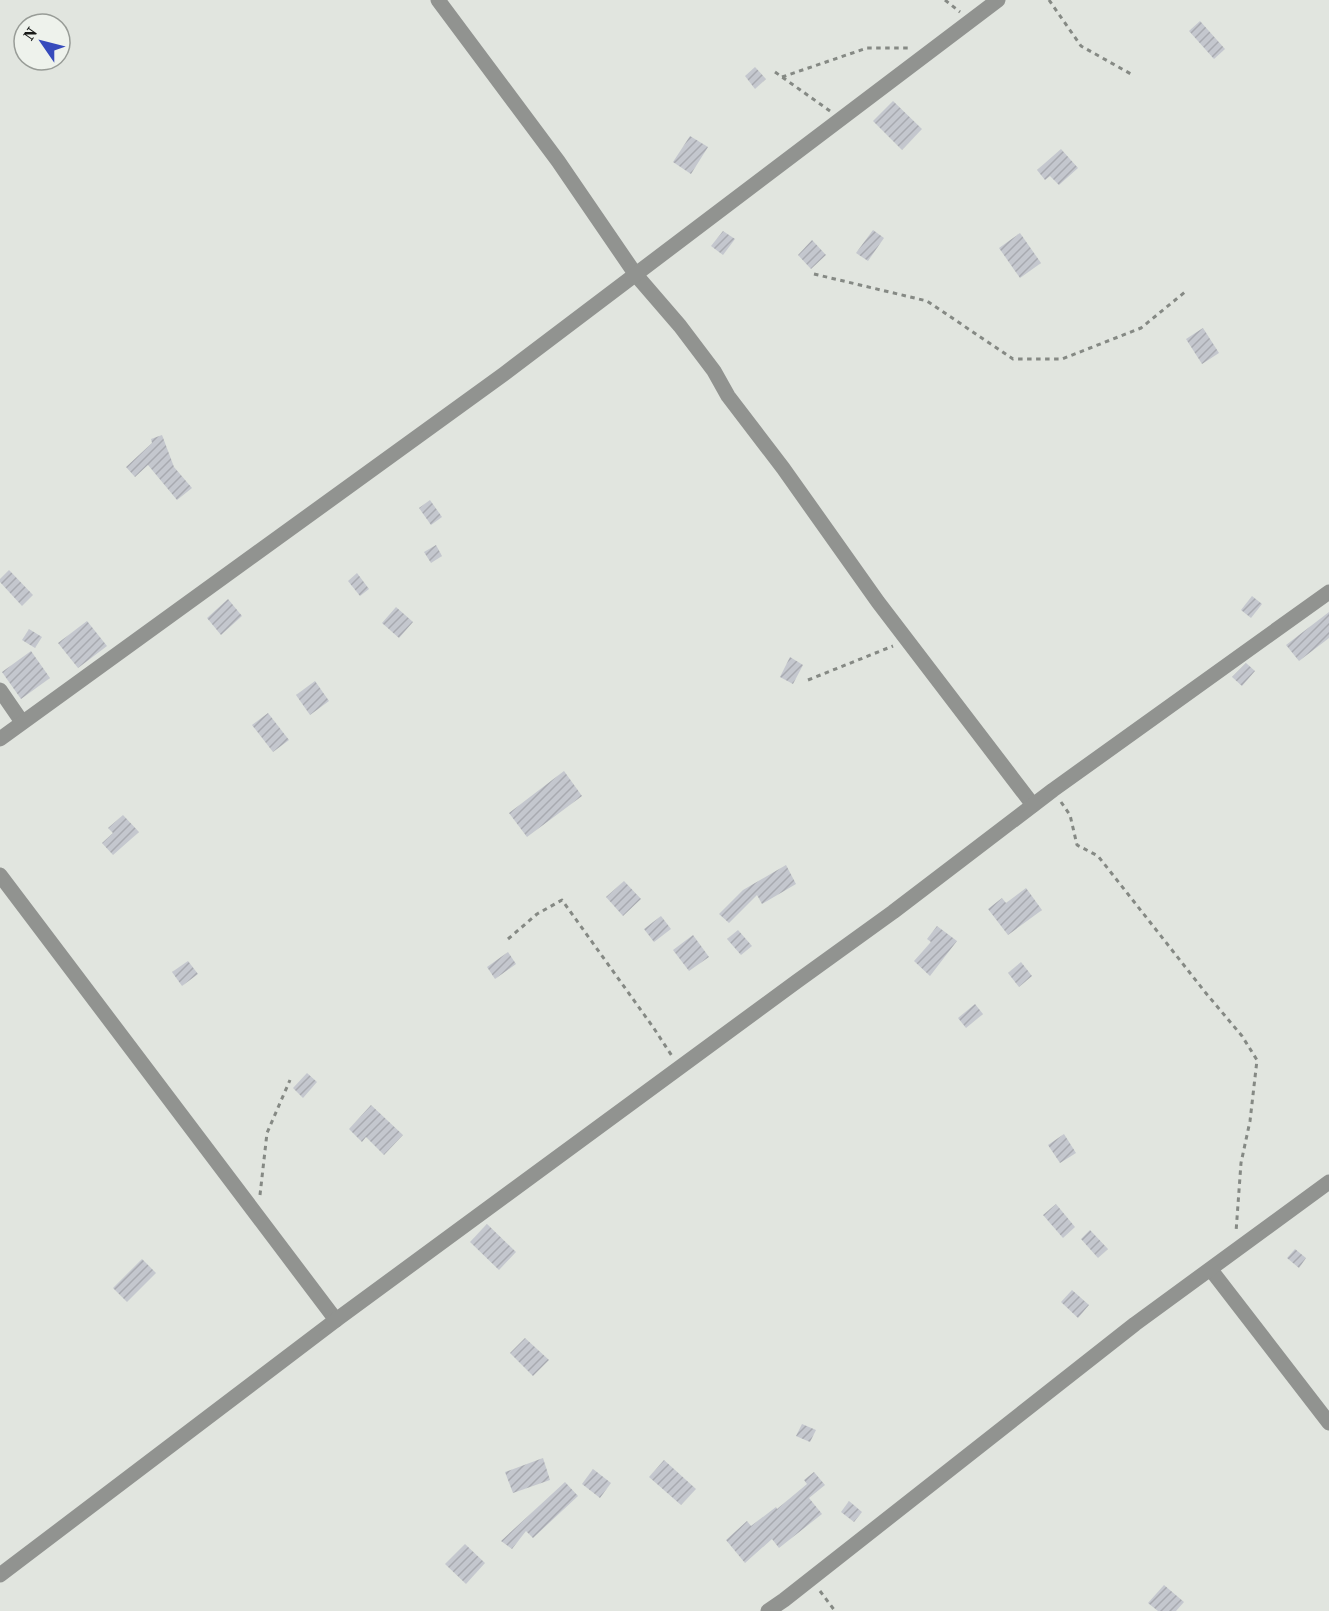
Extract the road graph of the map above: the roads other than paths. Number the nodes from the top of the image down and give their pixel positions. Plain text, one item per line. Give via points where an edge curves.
1 (438, 0) edge
2 (998, 0) edge
3 (636, 275) junction
4 (1329, 592) edge
5 (0, 690) edge
6 (22, 722) junction
7 (0, 739) edge
8 (1033, 805) junction
9 (0, 875) edge
10 (1329, 1182) edge
11 (1211, 1270) junction
12 (336, 1320) junction
13 (1329, 1423) edge
14 (0, 1575) edge
15 (768, 1611) edge

1 - 3 street via 558,161
2 - 3 street
3 - 6 street
3 - 8 street via 714,371 878,602
4 - 8 street
5 - 6 street
6 - 7 street
8 - 12 street
9 - 12 street
10 - 11 street
11 - 13 street
11 - 15 street via 1135,1324
12 - 14 street

